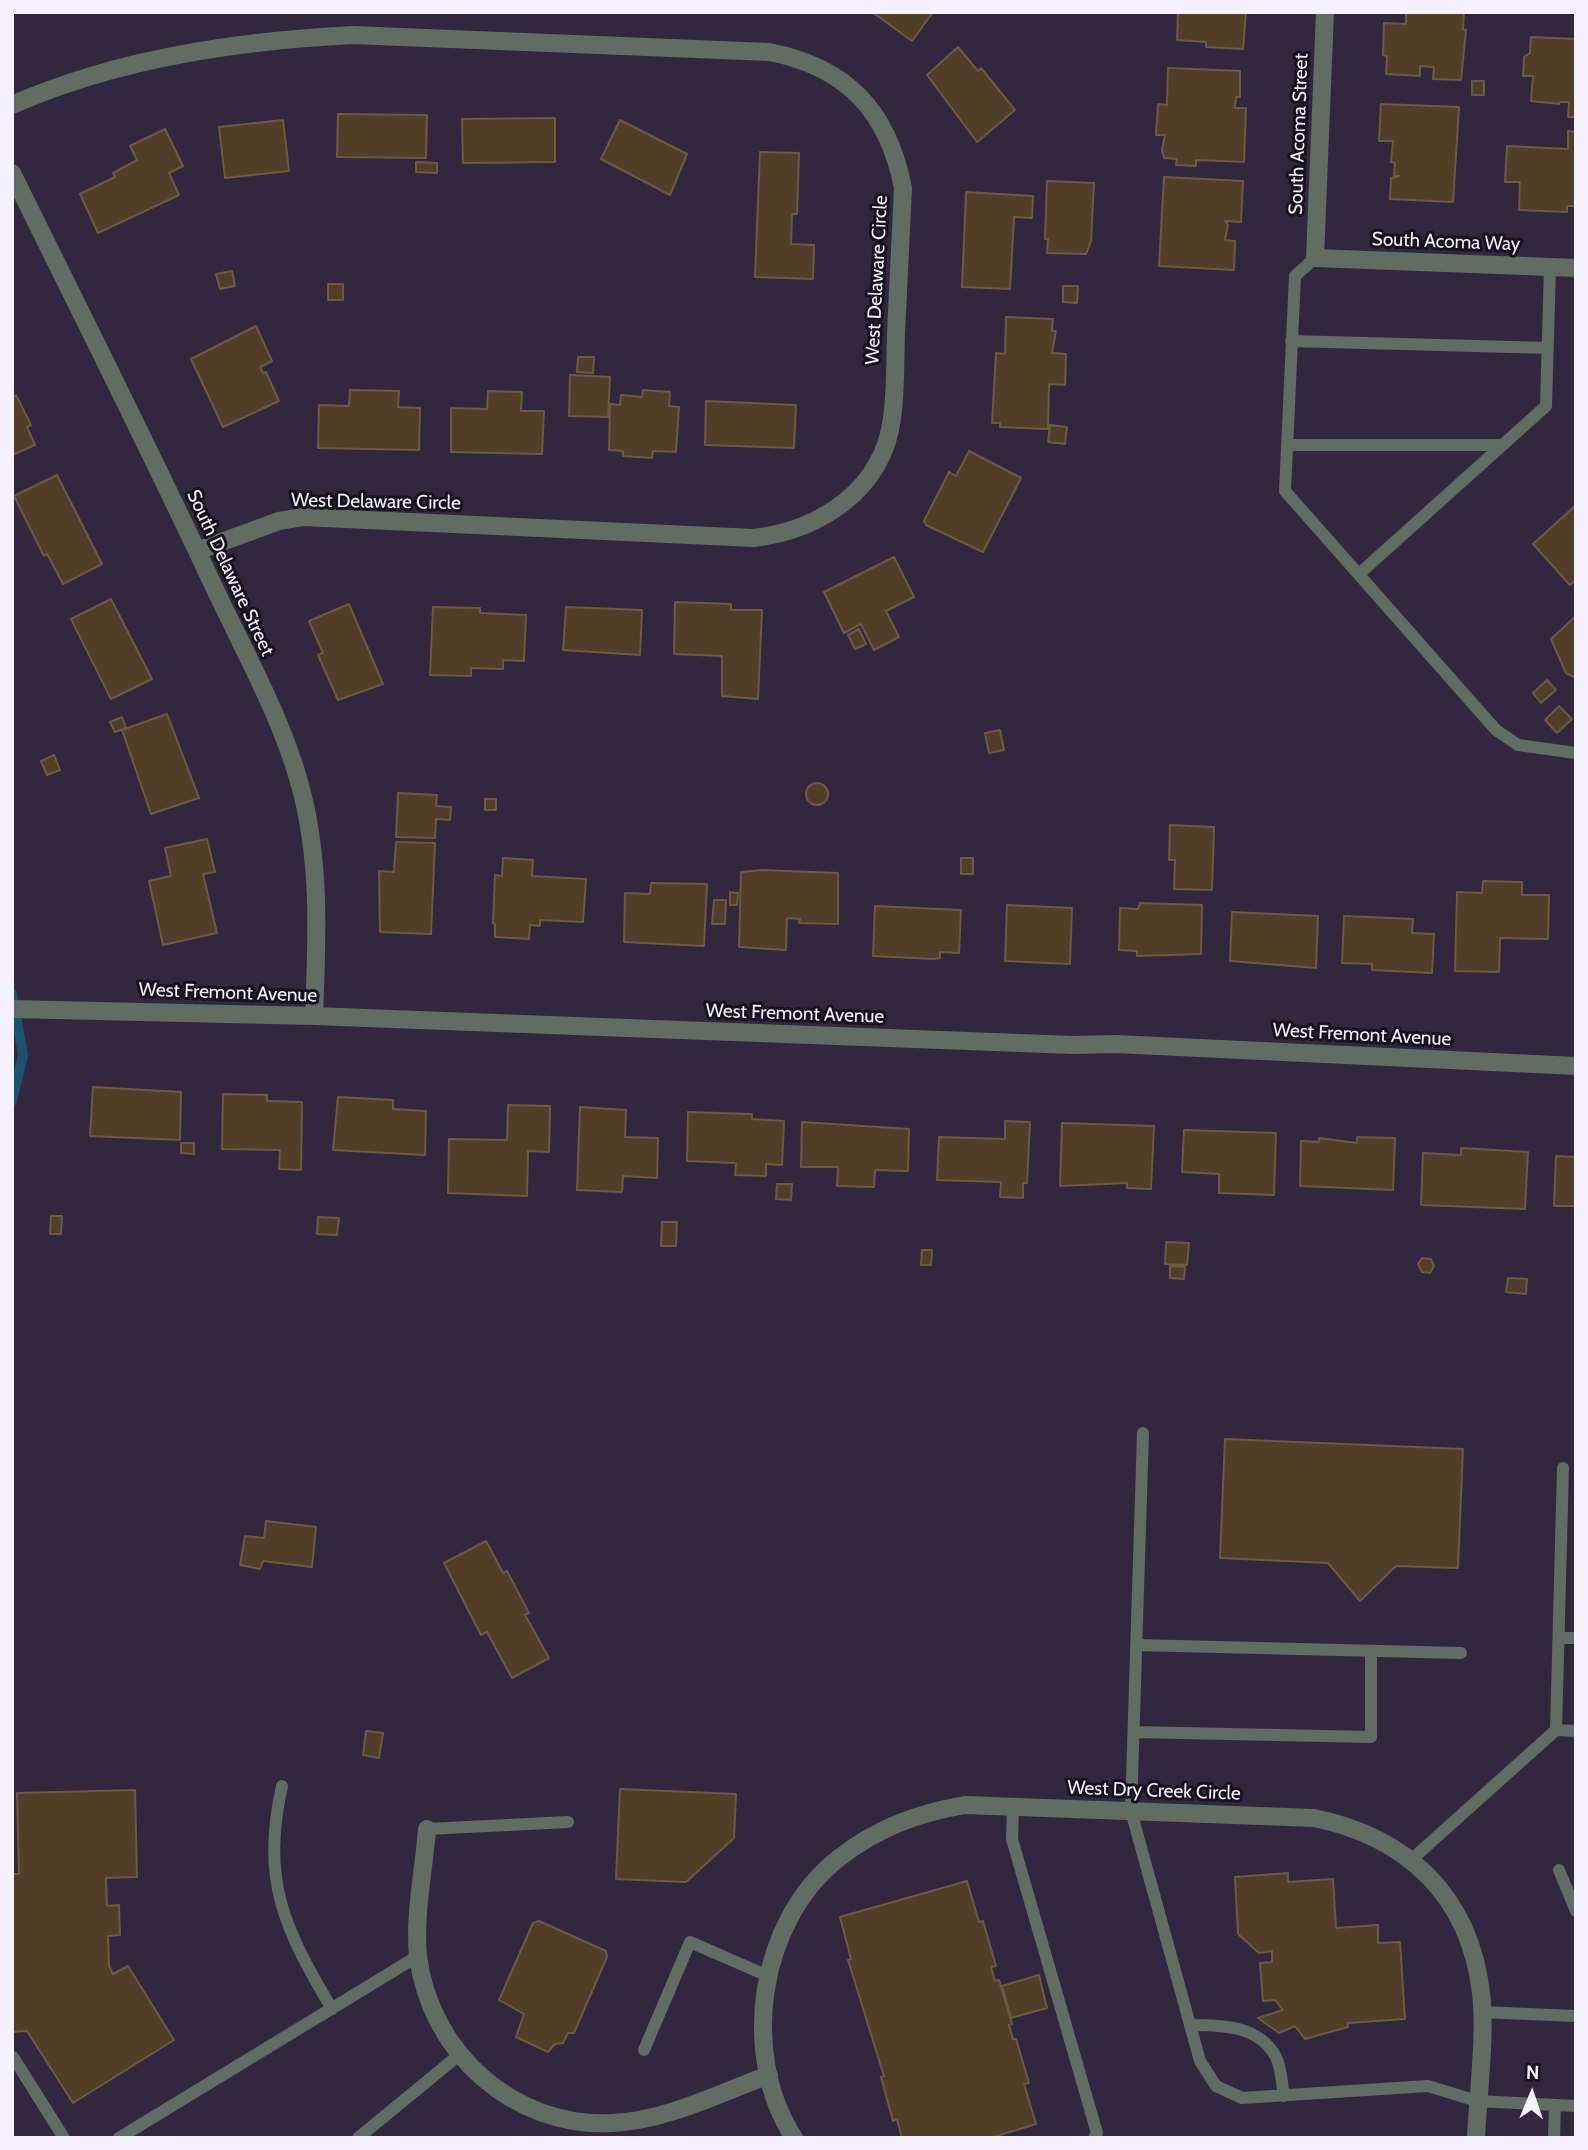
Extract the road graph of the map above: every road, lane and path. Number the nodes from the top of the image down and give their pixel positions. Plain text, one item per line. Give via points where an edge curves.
1 (1325, 12) edge
2 (12, 105) edge
3 (12, 173) edge
4 (1315, 258) junction
5 (1550, 267) junction
6 (1576, 268) edge
7 (1290, 341) junction
8 (1548, 348) junction
9 (1287, 445) junction
10 (1502, 445) junction
11 (197, 551) junction
12 (1359, 574) junction
13 (1576, 753) edge
14 (12, 1009) edge
15 (314, 1016) junction
16 (1576, 1066) edge
17 (1143, 1433) dead end
18 (1563, 1468) dead end
19 (1559, 1638) junction
20 (1576, 1638) edge
21 (1136, 1645) junction
22 (1371, 1651) junction
23 (1461, 1653) dead end
24 (1556, 1730) junction
25 (1576, 1731) edge
26 (1134, 1732) junction
27 (282, 1786) dead end
28 (1013, 1807) junction
29 (1131, 1811) junction
30 (568, 1822) dead end
31 (427, 1829) joint
32 (1411, 1860) junction
33 (1559, 1870) dead end
34 (1576, 1910) edge
35 (418, 1956) junction
36 (768, 1976) junction
37 (332, 2009) junction
38 (1481, 2012) junction
39 (1576, 2016) edge
40 (1190, 2025) junction
41 (644, 2050) dead end
42 (458, 2055) junction
43 (13, 2057) edge
44 (769, 2075) junction
45 (1284, 2095) junction
46 (1477, 2101) junction
47 (1556, 2105) junction
48 (1576, 2106) edge
49 (365, 2136) edge
50 (64, 2138) edge
51 (119, 2138) edge
52 (794, 2138) edge
53 (1094, 2138) edge
54 (1476, 2138) edge
55 (1554, 2138) edge

1 - 4 street, South Acoma Street
2 - 11 street, West Delaware Circle via 111,71 207,49 288,38 353,35 769,52 800,58 836,76 876,114 897,156 903,188 892,420 880,457 862,486 820,521 784,534 754,538 303,517 279,521
3 - 11 street, South Delaware Street
4 - 5 street, South Acoma Way
4 - 7 lane via 1295,276
5 - 6 street, South Acoma Way
5 - 8 lane
7 - 8 lane
7 - 9 lane
8 - 10 lane via 1546,406
9 - 10 lane
9 - 12 lane via 1285,491
10 - 12 lane
11 - 15 street, South Delaware Street via 283,734 300,786 315,866
12 - 13 lane via 1496,730 1518,745
14 - 15 street, West Fremont Avenue
15 - 16 street, West Fremont Avenue via 1116,1044
17 - 21 lane
18 - 19 lane
19 - 20 lane
19 - 24 lane
21 - 22 lane
21 - 26 lane
22 - 23 lane
22 - 26 lane via 1371,1737
24 - 25 lane
24 - 32 lane
26 - 29 lane
27 - 37 lane via 273,1826 275,1883 295,1946
28 - 29 street, West Dry Creek Circle
28 - 36 street, West Dry Creek Circle via 965,1805 934,1810 871,1835 837,1859 808,1890 782,1933
28 - 53 lane via 1012,1839 1097,2133
29 - 32 street, West Dry Creek Circle via 1314,1818 1368,1832
29 - 40 lane
30 - 31 lane
31 - 35 street
32 - 38 street, West Dry Creek Circle via 1449,1899 1465,1929 1475,1959
33 - 34 lane
35 - 37 lane
35 - 42 street via 429,1998
36 - 41 lane via 690,1942
36 - 44 street, West Dry Creek Circle via 763,2039
37 - 51 lane
38 - 39 lane
38 - 46 street, West Dry Creek Circle
40 - 45 lane via 1231,2025 1256,2037 1276,2056
40 - 45 lane via 1200,2061 1216,2086 1242,2098
42 - 44 street via 477,2076 531,2110 571,2120 612,2123 653,2116
42 - 49 lane
43 - 50 lane
44 - 52 street, West Dry Creek Circle
45 - 46 lane via 1428,2086
46 - 47 lane
46 - 54 street, West Dry Creek Circle
47 - 48 lane
47 - 55 lane

